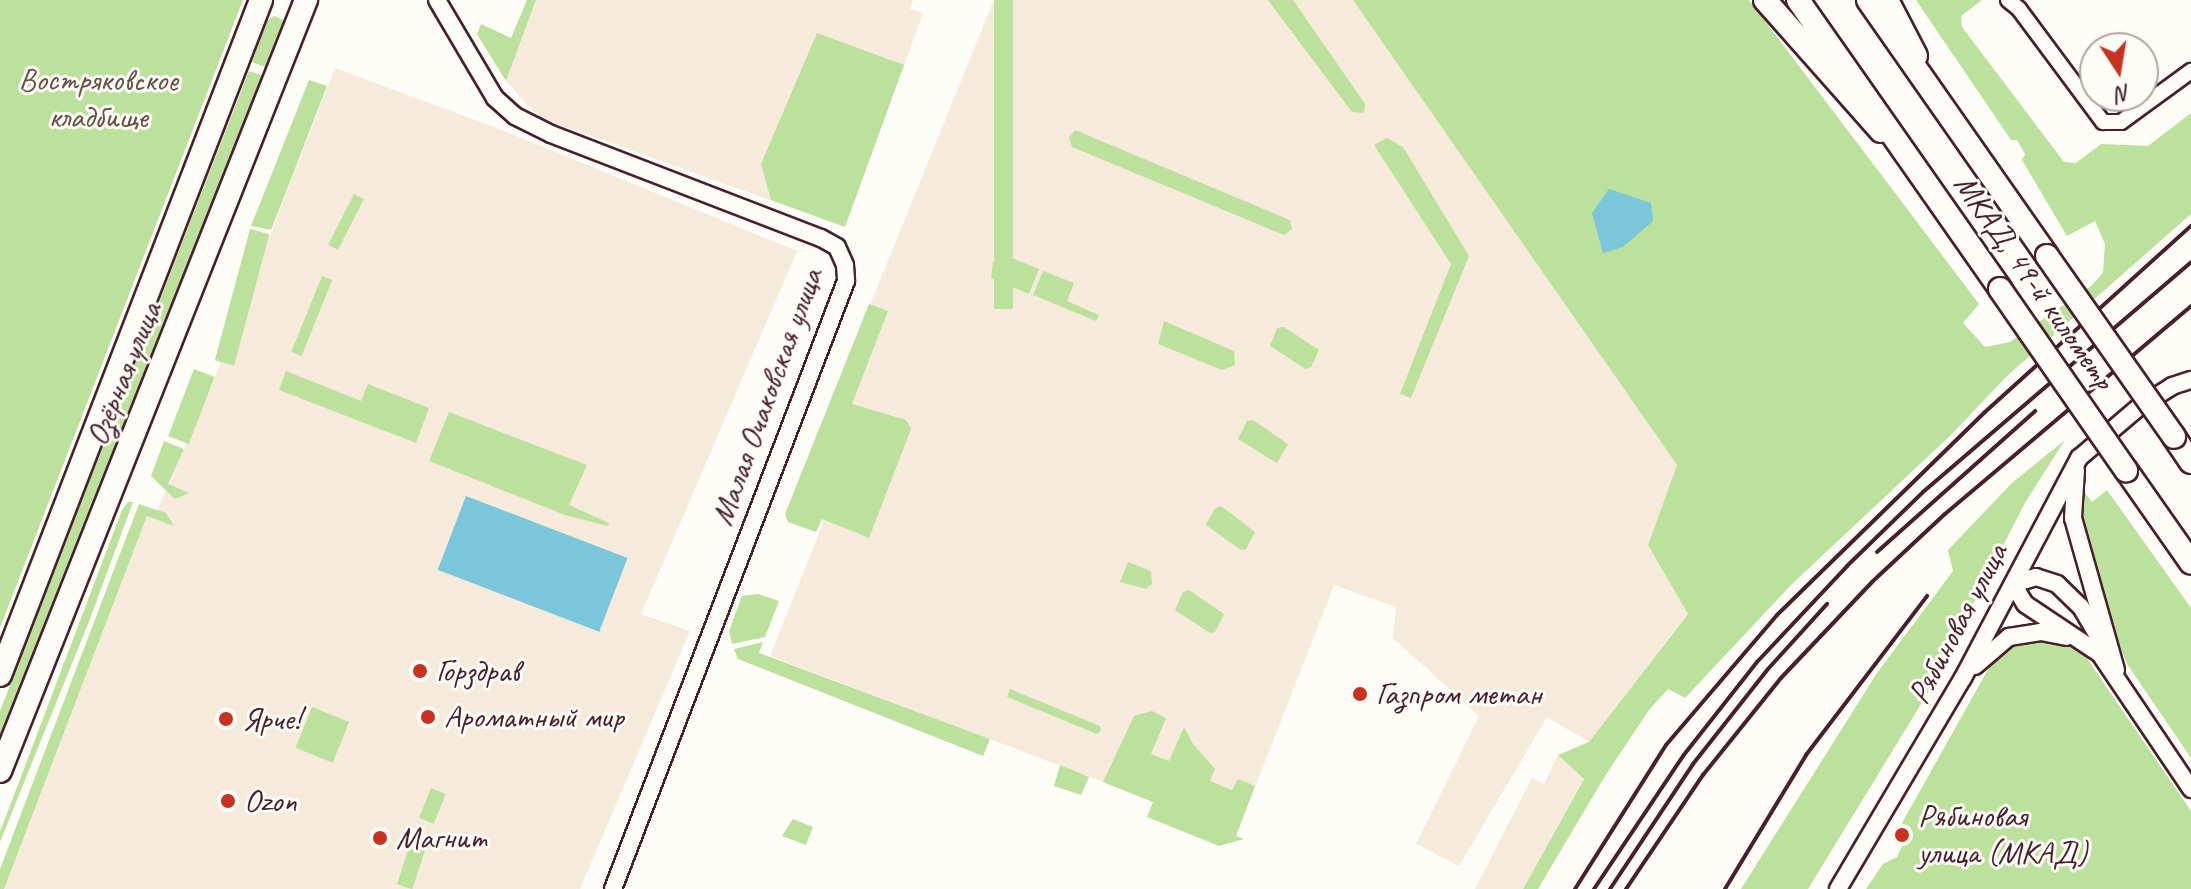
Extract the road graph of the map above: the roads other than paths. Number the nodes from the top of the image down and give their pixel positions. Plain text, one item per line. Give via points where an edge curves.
1 (261, 0) edge
2 (306, 0) edge
3 (437, 0) edge
4 (1765, 0) edge
5 (1798, 0) edge
6 (2008, 0) edge
7 (1876, 2) edge
8 (2191, 71) edge
9 (1912, 163) junction
10 (2191, 380) edge
11 (2191, 462) edge
12 (2077, 463) junction
13 (2191, 563) edge
14 (2013, 584) junction
15 (2085, 642) junction
16 (2116, 670) junction
17 (0, 675) edge
18 (1963, 678) junction
19 (2125, 690) junction
20 (5, 754) edge
21 (0, 771) edge
22 (2191, 789) edge
23 (613, 889) edge
24 (1838, 889) edge

1 - 17 main road, Озёрная улица
2 - 20 main road, Озёрная улица
3 - 23 street, Малая Очаковская улица via 495,98 515,116 821,238 837,247 845,265 846,281
4 - 9 main road
5 - 9 main road, МКАД, 49-й километр
6 - 8 street via 2103,122 2121,122
7 - 11 main road, МКАД, 49-й километр, bridge
9 - 13 main road, МКАД, 49-й километр, bridge
10 - 12 street, Рябиновая улица via 2146,402 2096,440
12 - 14 street, Рябиновая улица
12 - 16 street via 2072,513
14 - 15 street via 2029,608
14 - 16 street via 2037,577 2070,594
14 - 18 street, Рябиновая улица
15 - 18 street via 2047,632 2015,635 1999,642
15 - 19 street
16 - 19 street
18 - 24 street, Рябиновая улица
19 - 22 street
20 - 21 main road, Озёрная улица

